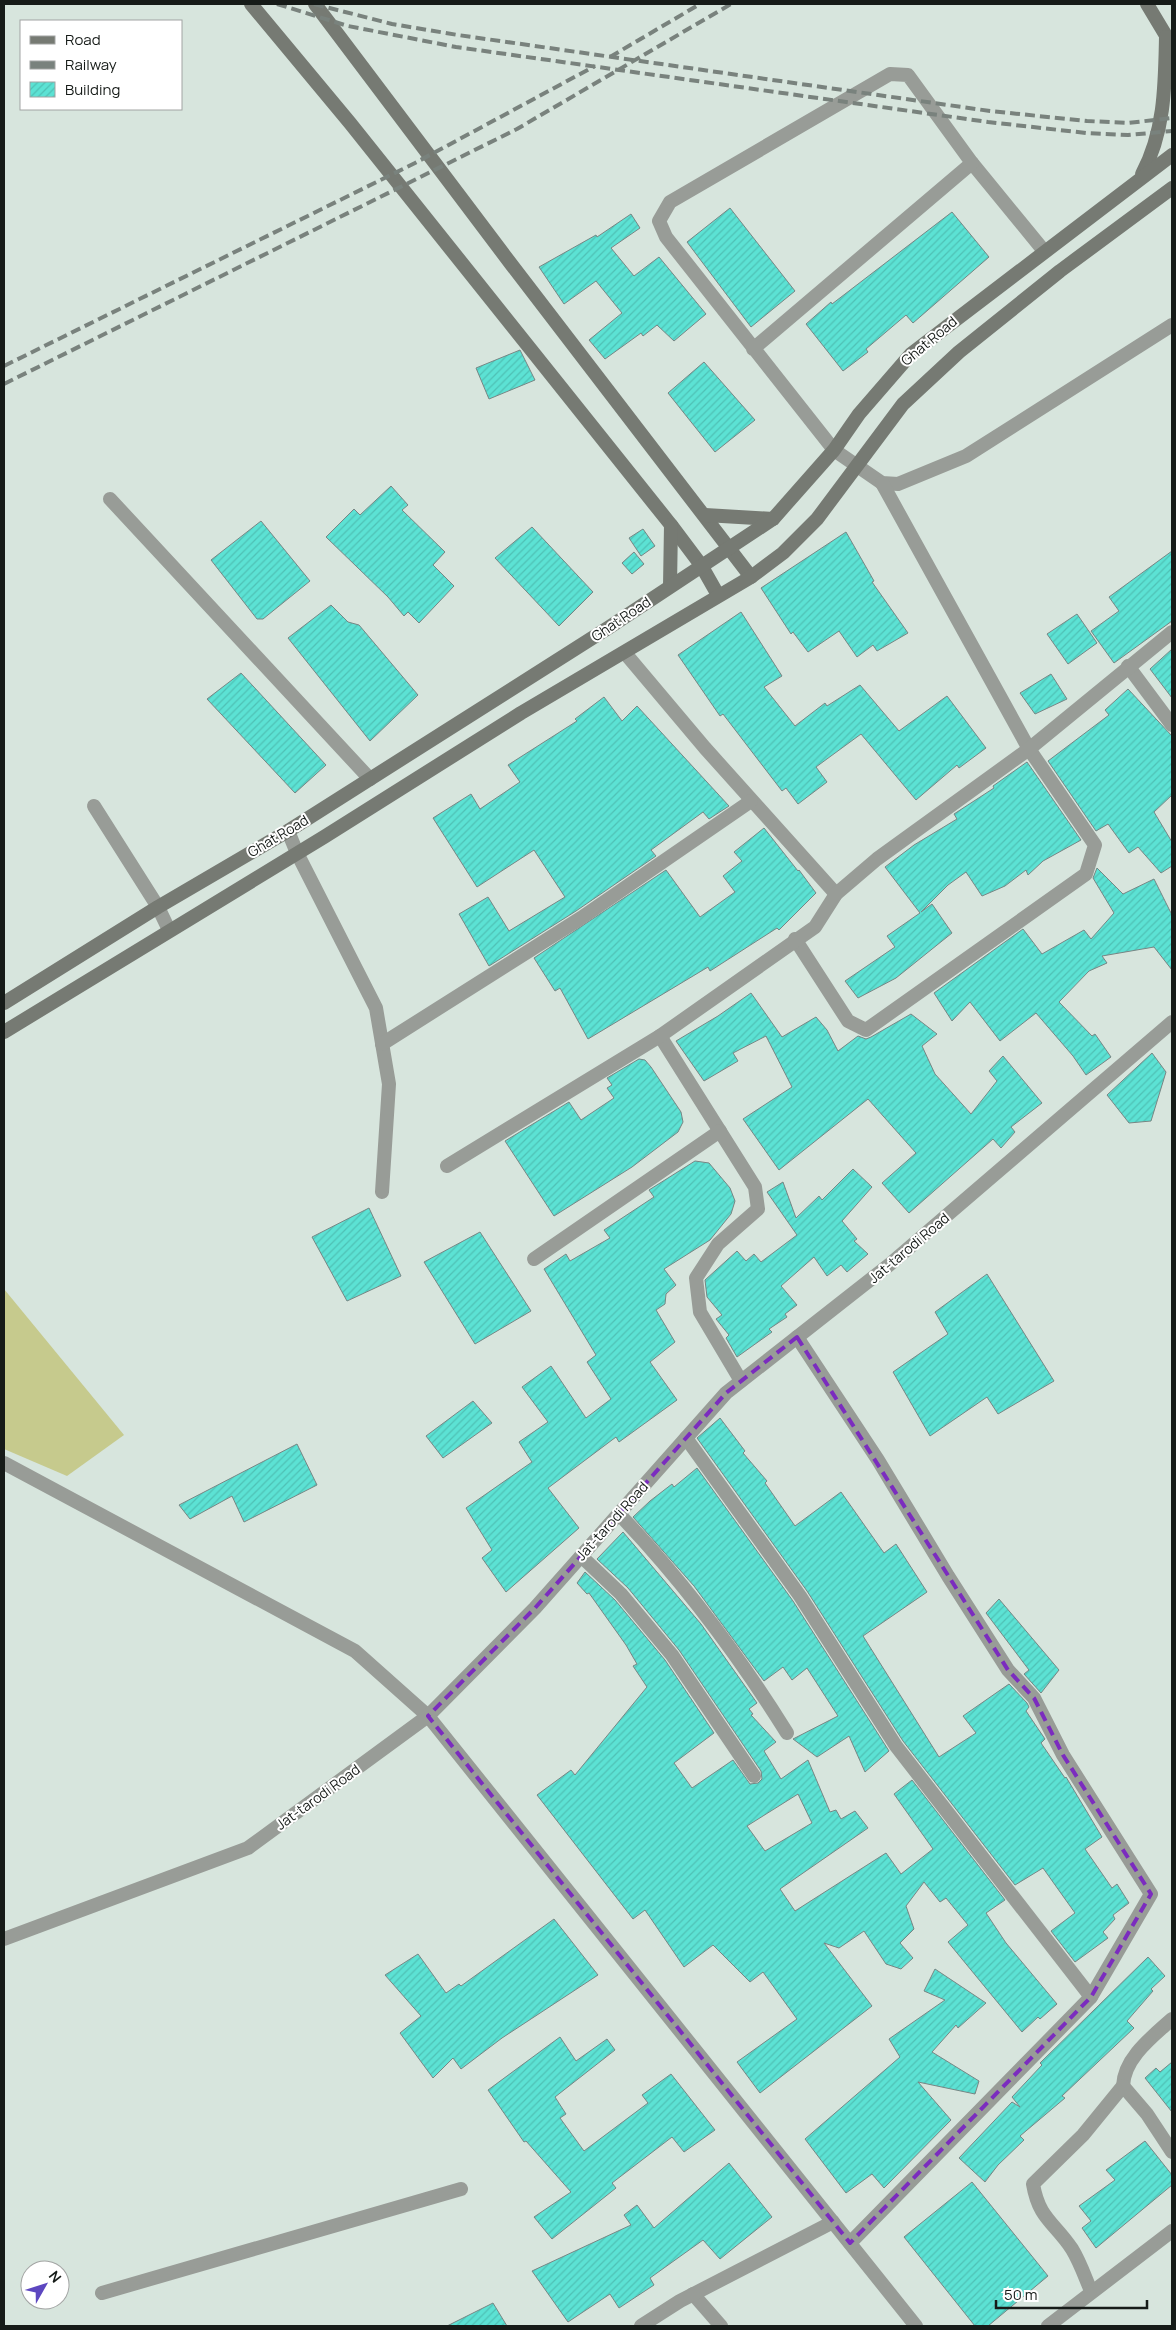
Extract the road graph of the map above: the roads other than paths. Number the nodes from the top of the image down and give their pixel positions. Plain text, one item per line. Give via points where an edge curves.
1 (251, 4) edge
2 (315, 4) edge
3 (1147, 4) edge
4 (1169, 42) edge
5 (1172, 155) edge
6 (972, 163) junction
7 (1140, 177) junction
8 (1172, 188) edge
9 (1044, 251) junction
10 (1172, 325) edge
11 (753, 348) junction
12 (834, 450) junction
13 (857, 466) junction
14 (882, 483) junction
15 (110, 499) dead end
16 (705, 515) junction
17 (773, 519) junction
18 (671, 525) junction
19 (730, 548) junction
20 (701, 565) junction
21 (751, 577) junction
22 (670, 586) junction
23 (718, 595) junction
24 (1172, 632) edge
25 (625, 653) junction
26 (1128, 666) junction
27 (1172, 725) edge
28 (1029, 749) junction
29 (370, 780) junction
30 (751, 801) junction
31 (94, 806) dead end
32 (288, 831) junction
33 (297, 853) junction
34 (836, 894) junction
35 (158, 906) junction
36 (169, 930) junction
37 (796, 939) junction
38 (4, 1003) edge
39 (1172, 1022) edge
40 (4, 1032) edge
41 (660, 1036) junction
42 (382, 1044) junction
43 (720, 1132) junction
44 (447, 1166) dead end
45 (382, 1192) dead end
46 (534, 1259) dead end
47 (797, 1337) junction
48 (741, 1381) junction
49 (686, 1438) junction
50 (4, 1464) edge
51 (619, 1514) junction
52 (581, 1556) junction
53 (428, 1716) junction
54 (787, 1733) dead end
55 (754, 1776) dead end
56 (4, 1940) edge
57 (1091, 1997) junction
58 (1172, 2019) edge
59 (1123, 2086) junction
60 (1172, 2152) edge
61 (461, 2190) dead end
62 (833, 2222) junction
63 (1172, 2231) edge
64 (850, 2243) junction
65 (1091, 2291) junction
66 (102, 2293) dead end
67 (693, 2294) junction
68 (641, 2326) edge
69 (721, 2326) edge
70 (916, 2326) edge
71 (1048, 2326) edge

1 - 18 main road
2 - 16 main road
3 - 4 main road
4 - 7 main road via 1153,154
5 - 7 main road, Ghat Road
6 - 9 street
6 - 11 street
6 - 11 street via 908,75 890,74 670,202 659,221 666,238
7 - 9 main road, Ghat Road
8 - 13 main road, Ghat Road via 1060,271 959,352 903,404
9 - 12 main road, Ghat Road via 911,354 859,414
10 - 14 street via 966,456 898,484
11 - 12 street
12 - 13 street
12 - 17 main road, Ghat Road
13 - 14 street
13 - 21 main road, Ghat Road via 817,519 783,553
14 - 28 street
15 - 29 street
16 - 17 main road
16 - 19 main road
17 - 19 main road, Ghat Road
18 - 20 main road
18 - 22 main road
19 - 20 main road, Ghat Road
19 - 21 main road
20 - 22 main road, Ghat Road
20 - 23 main road
21 - 23 main road, Ghat Road
22 - 29 main road, Ghat Road
23 - 25 main road, Ghat Road
24 - 26 street
25 - 30 street
25 - 33 main road, Ghat Road via 521,713
26 - 27 street
26 - 28 street
28 - 34 street via 877,859
28 - 37 street via 1095,846 1086,874 866,1030 848,1021
29 - 32 main road, Ghat Road
30 - 34 street
30 - 42 street via 581,918
31 - 35 street
32 - 33 street
32 - 35 main road, Ghat Road
33 - 36 main road, Ghat Road
33 - 42 street via 376,1008
34 - 37 street via 815,927
35 - 36 street
35 - 38 main road, Ghat Road
36 - 40 main road, Ghat Road
37 - 41 street
39 - 47 street, Jat-tarodi Road via 890,1265
41 - 43 street
41 - 44 street
42 - 45 street via 388,1084
43 - 46 street
43 - 48 street via 755,1187 758,1209 718,1244 696,1278 700,1312
47 - 48 street, Jat-tarodi Road
47 - 57 street via 878,1460 1008,1670 1034,1698 1063,1755 1151,1894
48 - 49 street, Jat-tarodi Road
49 - 51 street, Jat-tarodi Road
49 - 57 street via 800,1596 896,1746
50 - 53 street via 355,1651
51 - 52 street, Jat-tarodi Road
51 - 54 street via 672,1574 760,1688
52 - 53 street, Jat-tarodi Road via 535,1608
52 - 55 street via 621,1594 672,1655
53 - 56 street, Jat-tarodi Road via 248,1848
53 - 62 street
57 - 64 street
58 - 59 street via 1130,2062 1124,2072
59 - 60 street via 1147,2114
59 - 65 street via 1083,2135 1033,2184 1036,2202 1044,2218 1055,2226 1072,2249
61 - 66 street
62 - 64 street
62 - 67 street
63 - 65 street
64 - 70 street
65 - 71 street
67 - 68 street
67 - 69 street

